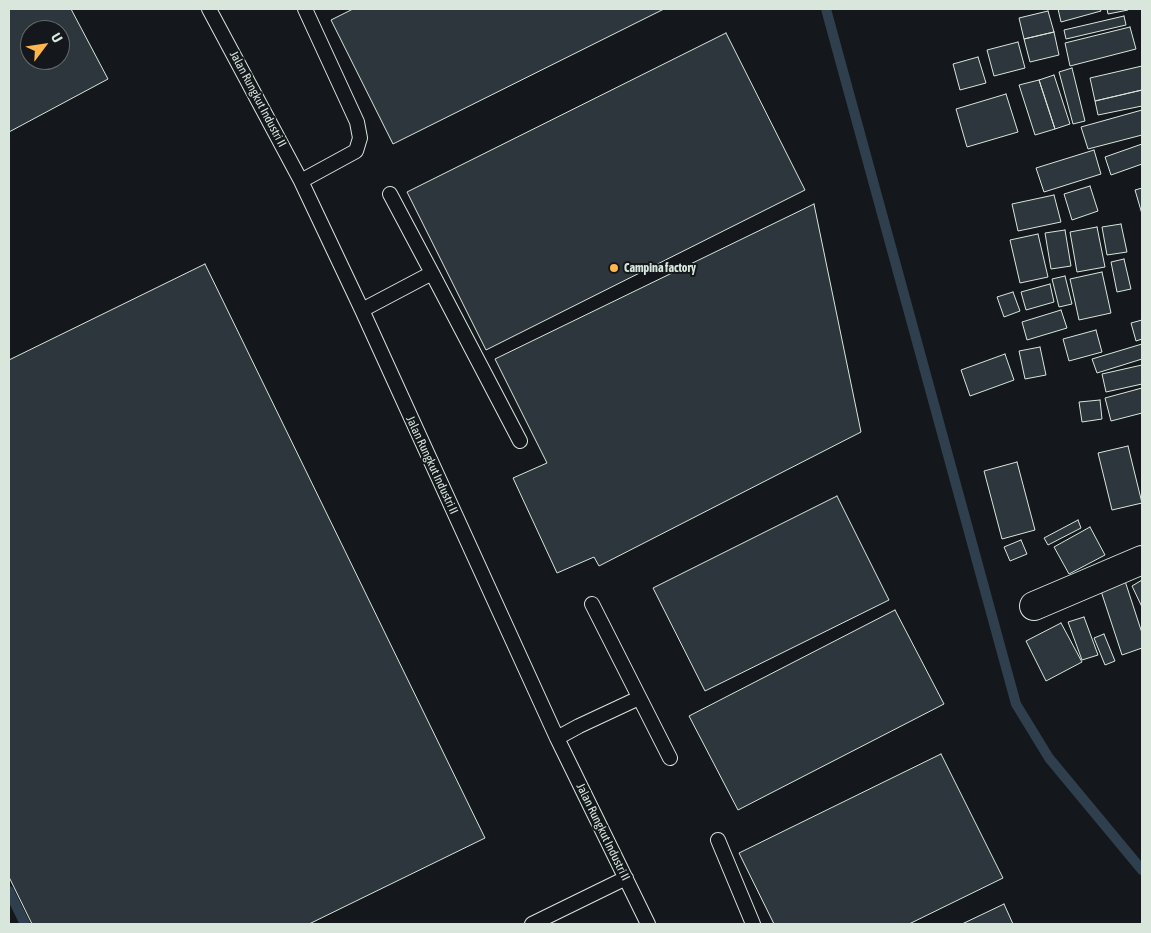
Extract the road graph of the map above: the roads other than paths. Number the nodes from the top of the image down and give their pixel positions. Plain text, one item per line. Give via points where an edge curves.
1 (209, 9) edge
2 (304, 9) edge
3 (301, 181) junction
4 (390, 194) dead end
5 (432, 273) junction
6 (362, 310) junction
7 (520, 441) dead end
8 (1142, 560) edge
9 (592, 604) dead end
10 (1034, 606) dead end
11 (639, 698) junction
12 (557, 738) junction
13 (670, 758) dead end
14 (718, 840) dead end
15 (626, 878) junction
16 (532, 924) edge
17 (648, 924) edge
18 (754, 924) edge

1 - 3 lane, Jalan Rungkut Industri II
2 - 3 lane via 357,122 360,138 356,151
3 - 6 lane, Jalan Rungkut Industri II
4 - 5 lane
5 - 6 lane
5 - 7 lane
6 - 12 lane, Jalan Rungkut Industri II
8 - 10 street
9 - 11 lane
11 - 12 lane
11 - 13 lane
12 - 15 lane, Jalan Rungkut Industri II
14 - 18 lane
15 - 16 lane
15 - 17 lane, Jalan Rungkut Industri II

